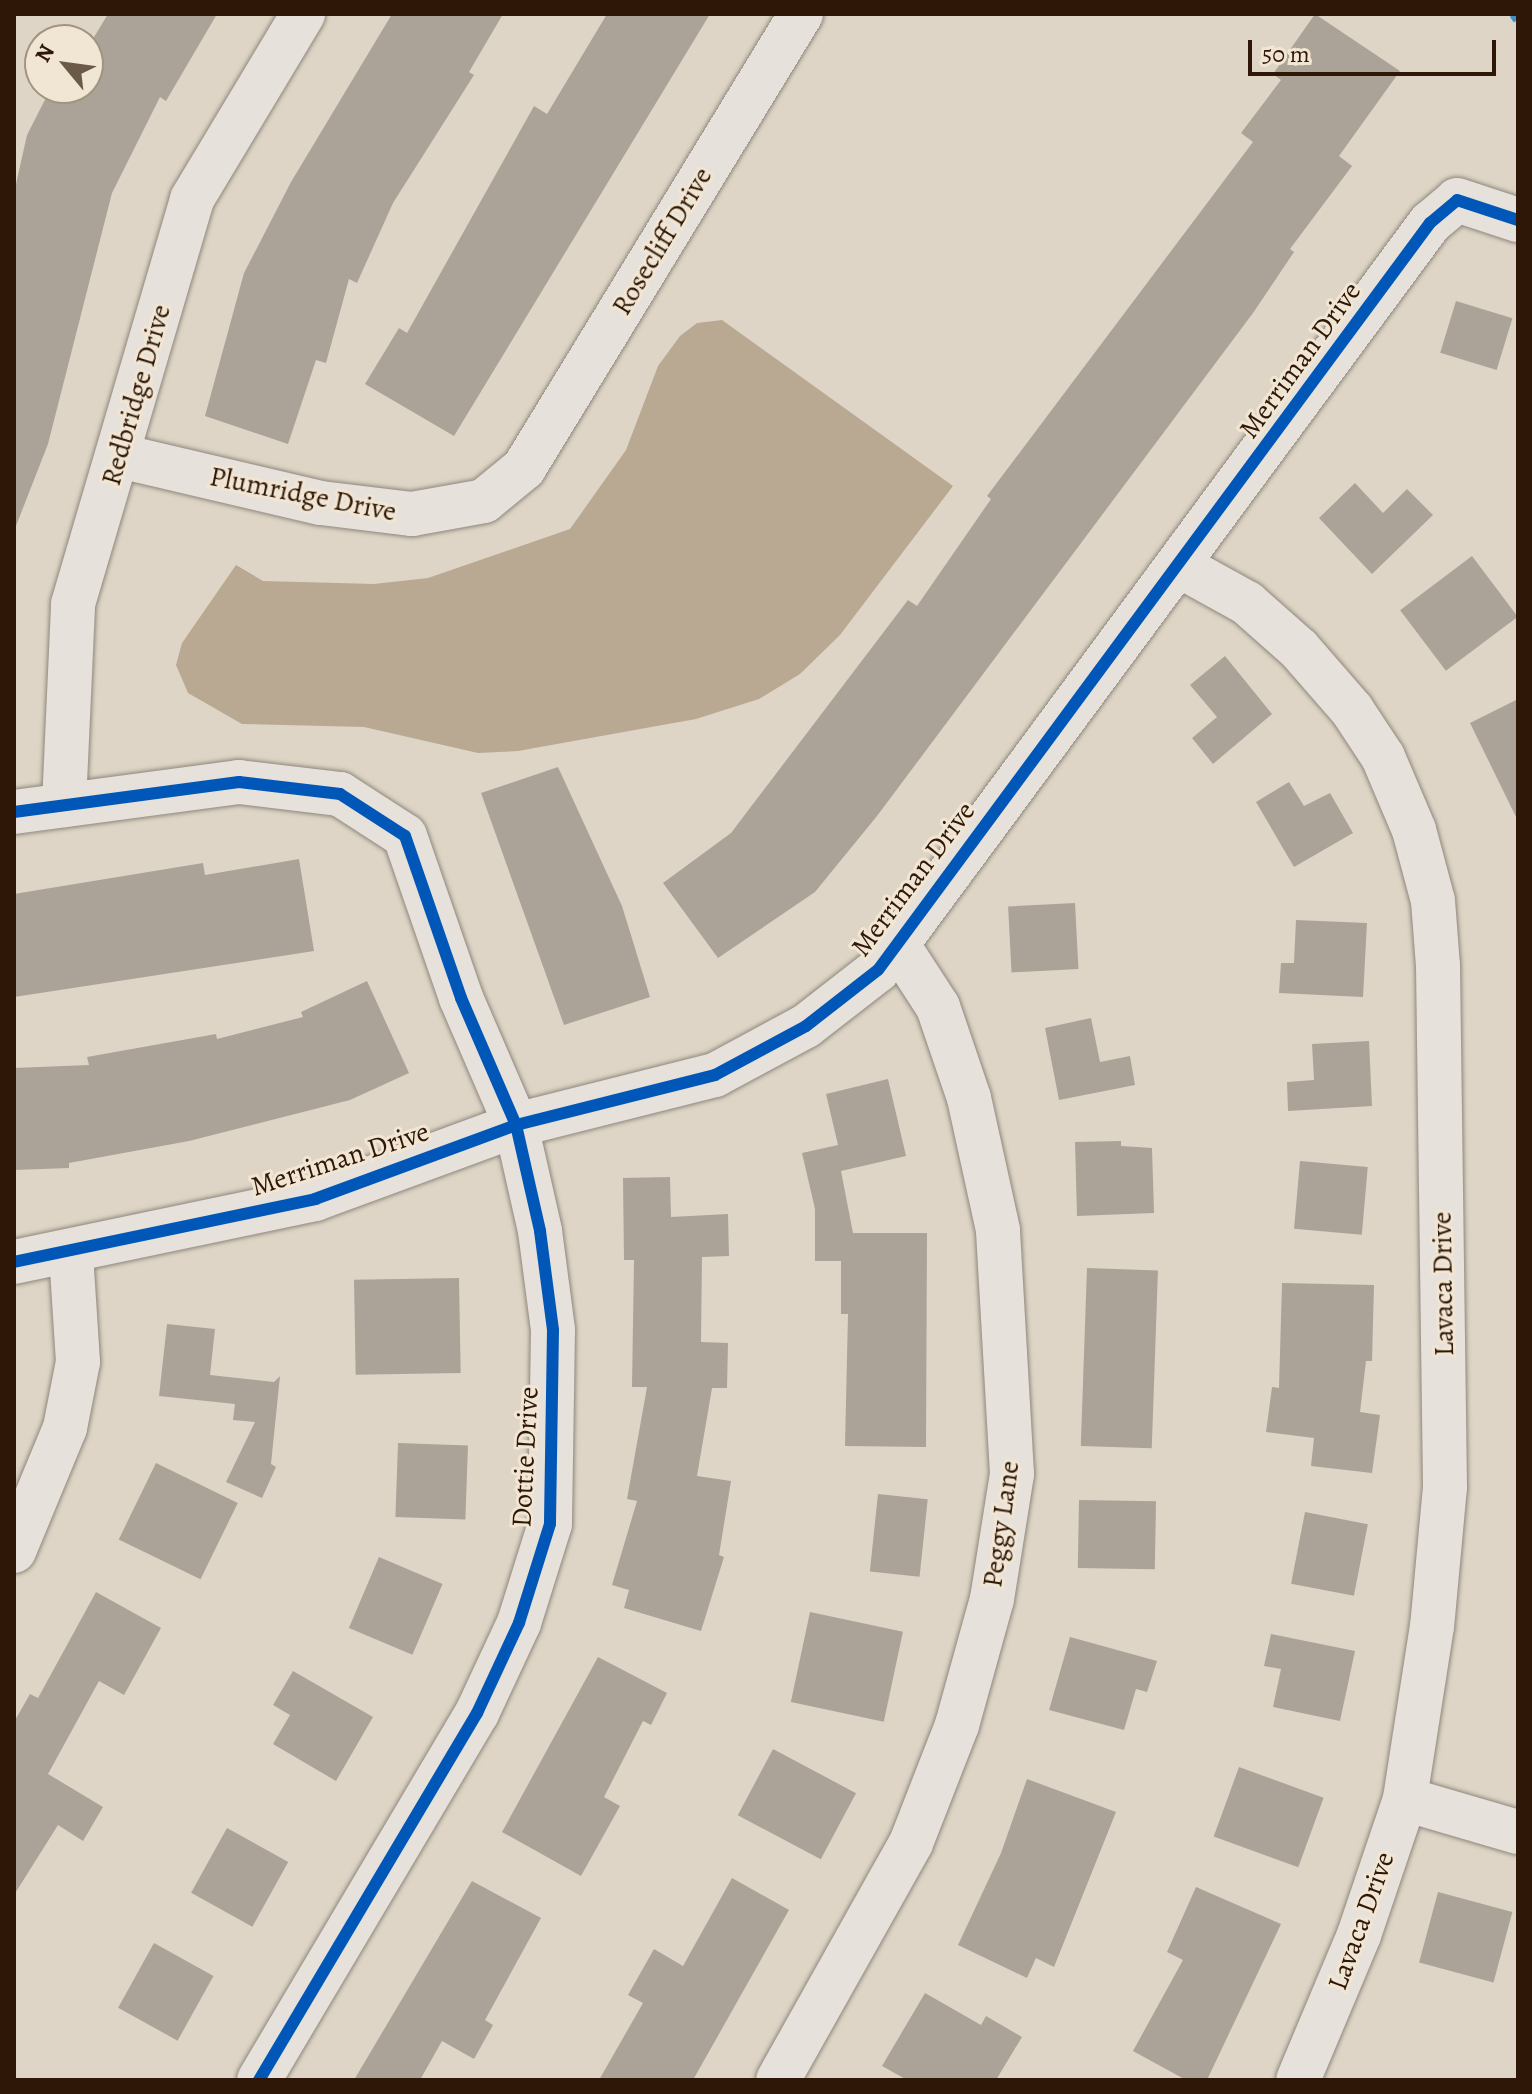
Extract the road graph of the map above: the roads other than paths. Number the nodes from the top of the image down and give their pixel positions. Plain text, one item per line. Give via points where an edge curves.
1 (303, 14) edge
2 (801, 14) edge
3 (1518, 220) edge
4 (120, 456) junction
5 (524, 468) joint
6 (1180, 566) junction
7 (64, 805) junction
8 (14, 812) edge
9 (896, 942) junction
10 (516, 1125) junction
11 (71, 1254) junction
12 (14, 1262) edge
13 (14, 1551) edge
14 (1405, 1799) junction
15 (1518, 1832) edge
16 (259, 2080) edge
17 (778, 2080) edge
18 (1298, 2080) edge

1 - 4 street, Redbridge Drive via 192,199
2 - 5 street, Rosecliff Drive
3 - 6 street, Merriman Drive via 1457,200 1430,223
4 - 5 street, Plumridge Drive via 321,503 412,514 484,501
4 - 7 street, Redbridge Drive via 73,604
6 - 9 street, Merriman Drive
6 - 14 street, Lavaca Drive via 1247,603 1299,649 1352,710 1383,757 1414,830 1433,901 1445,1487 1432,1626
7 - 8 street
7 - 10 street, Dottie Drive via 239,782 340,794 405,836 461,998
9 - 10 street, Merriman Drive via 878,970 806,1026 715,1075
9 - 17 street, Peggy Lane via 938,1007 969,1098 998,1230 1012,1474 992,1599 957,1725 911,1843
10 - 11 street, Merriman Drive via 315,1199
10 - 16 street, Dottie Drive via 540,1231 553,1330 550,1524 519,1623 477,1713
11 - 12 street, Merriman Drive
11 - 13 street via 78,1362 68,1415
14 - 15 street
14 - 18 street, Lavaca Drive via 1359,1935

